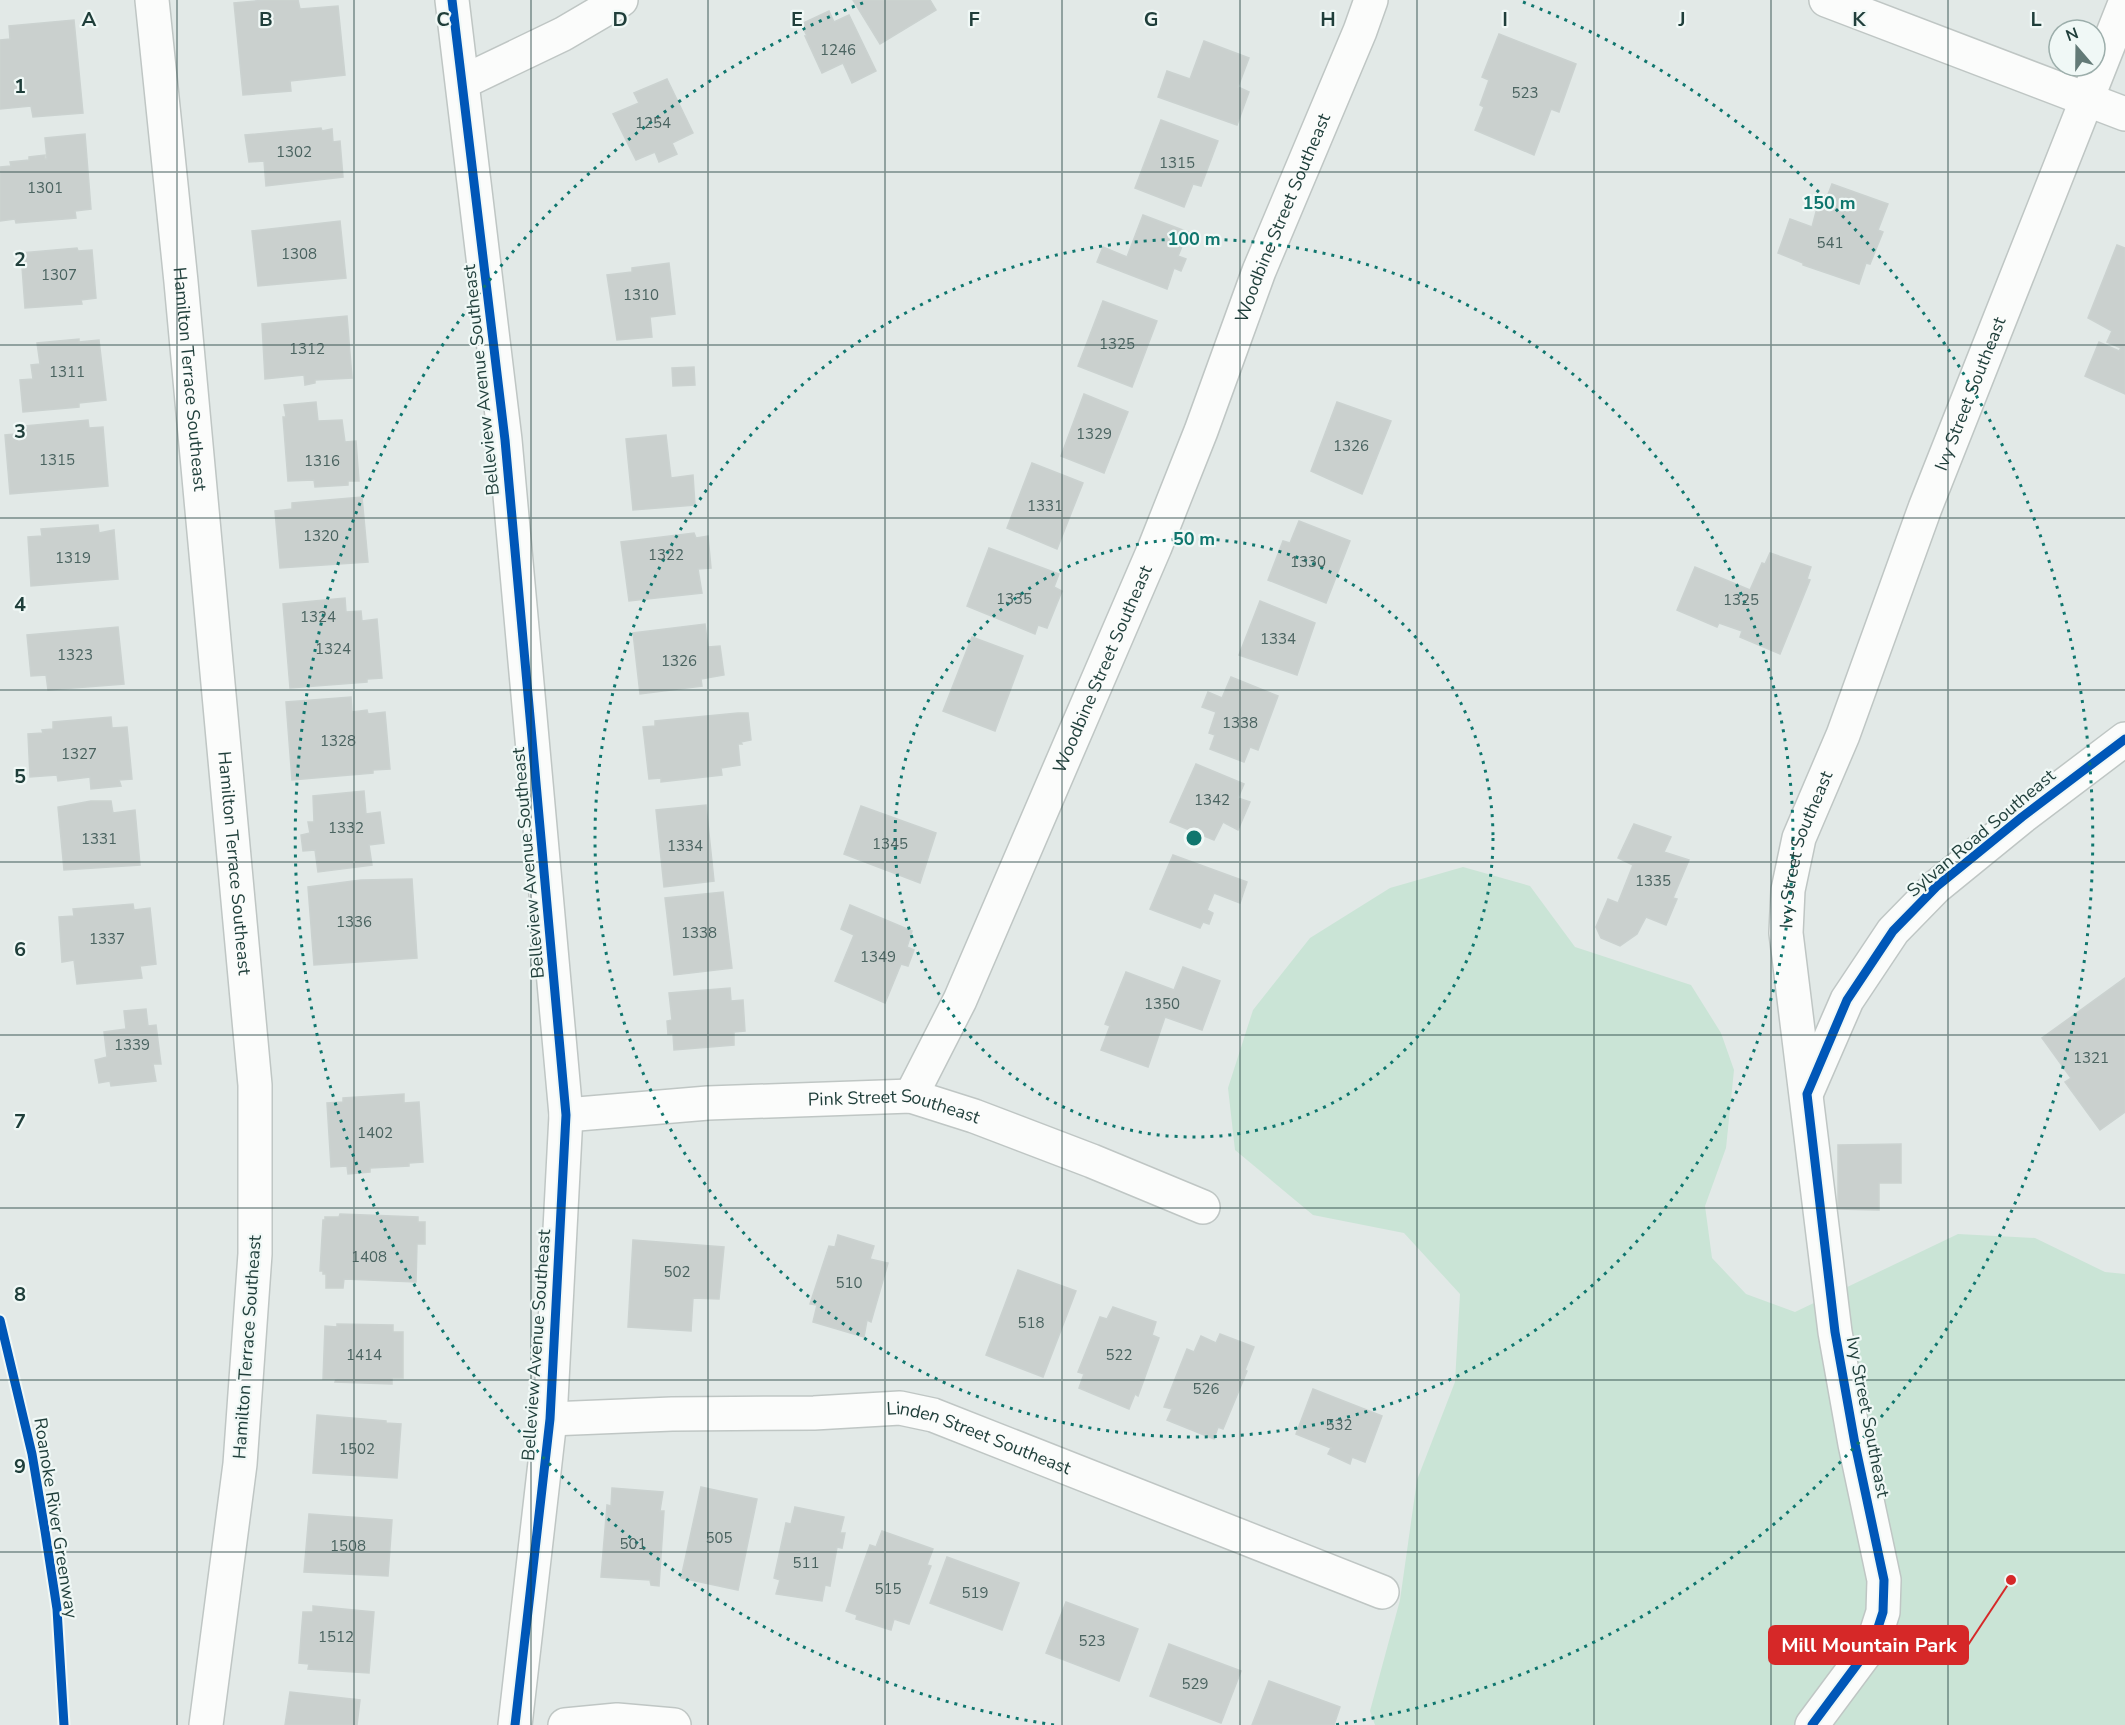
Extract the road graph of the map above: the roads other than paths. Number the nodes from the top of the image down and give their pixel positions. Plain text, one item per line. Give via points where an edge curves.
1 (152, 0) edge
2 (452, 0) edge
3 (621, 0) edge
4 (1371, 0) edge
5 (1826, 0) edge
6 (2125, 3) edge
7 (463, 82) junction
8 (2088, 100) junction
9 (2125, 114) edge
10 (2125, 739) edge
11 (1807, 1094) junction
12 (910, 1096) junction
13 (566, 1114) junction
14 (1203, 1207) dead end
15 (550, 1419) junction
16 (1382, 1592) dead end
17 (206, 1725) edge
18 (515, 1725) edge
19 (565, 1725) edge
20 (675, 1725) edge
21 (1812, 1725) edge

1 - 17 street, Hamilton Terrace Southeast via 182,282 255,1085 255,1254 240,1464
2 - 7 street, Belleview Avenue Southeast
3 - 7 street via 563,34
4 - 12 street, Woodbine Street Southeast via 1259,271 1155,547 960,1000
5 - 8 street
6 - 8 street, Ivy Street Southeast
7 - 13 street, Belleview Avenue Southeast via 506,451
8 - 9 street
8 - 11 street, Ivy Street Southeast via 1924,508 1844,735 1799,838 1788,890 1786,933
10 - 11 street, Sylvan Road Southeast via 1936,887 1893,931 1847,1000
11 - 21 street, Ivy Street Southeast via 1835,1332 1884,1580 1884,1612 1873,1643
12 - 13 street, Pink Street Southeast via 708,1103
12 - 14 street, Pink Street Southeast via 985,1120
13 - 15 street, Belleview Avenue Southeast
15 - 16 street, Linden Street Southeast via 900,1408 933,1415
15 - 18 street, Belleview Avenue Southeast
19 - 20 street via 617,1720

